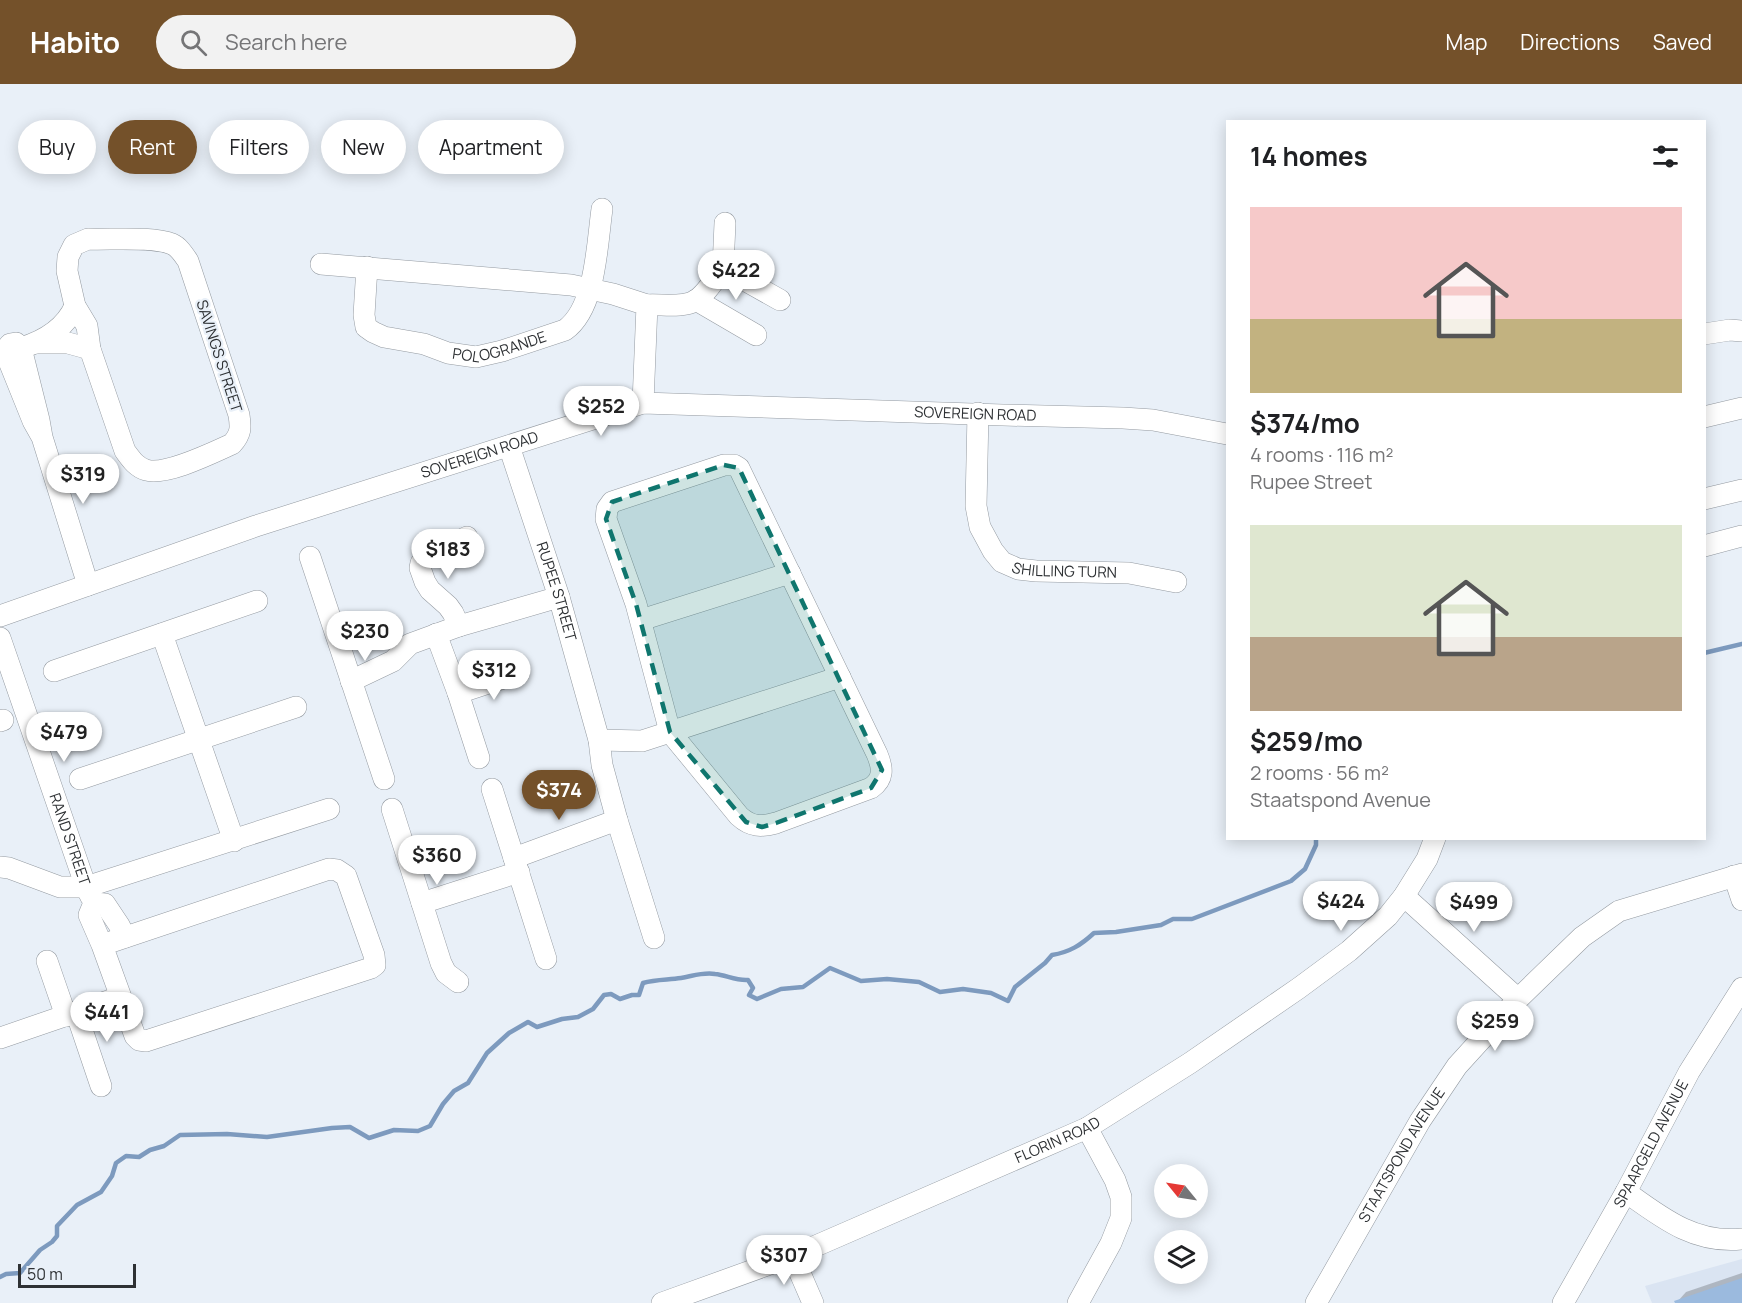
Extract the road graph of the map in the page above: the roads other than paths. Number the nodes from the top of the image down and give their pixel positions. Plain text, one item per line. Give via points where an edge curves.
1 (602, 209) dead end
2 (725, 223) dead end
3 (321, 264) dead end
4 (367, 267) junction
5 (723, 268) junction
6 (591, 289) junction
7 (696, 300) junction
8 (780, 300) dead end
9 (647, 304) junction
10 (75, 306) junction
11 (1742, 331) edge
12 (1706, 334) edge
13 (756, 335) dead end
14 (90, 349) junction
15 (16, 351) edge
16 (643, 403) junction
17 (1742, 408) edge
18 (978, 413) junction
19 (1706, 417) edge
20 (1226, 434) edge
21 (509, 446) junction
22 (1742, 490) edge
23 (1706, 499) edge
24 (1742, 536) edge
25 (467, 537) dead end
26 (1706, 545) edge
27 (310, 557) dead end
28 (790, 573) junction
29 (1176, 582) dead end
30 (88, 585) junction
31 (559, 597) junction
32 (257, 602) dead end
33 (0, 616) edge
34 (641, 620) junction
35 (459, 626) junction
36 (162, 634) junction
37 (436, 634) junction
38 (0, 638) edge
39 (54, 671) dead end
40 (519, 673) dead end
41 (840, 677) junction
42 (351, 681) junction
43 (458, 693) junction
44 (296, 707) dead end
45 (670, 732) junction
46 (198, 739) junction
47 (599, 740) junction
48 (479, 758) dead end
49 (80, 778) dead end
50 (384, 778) dead end
51 (492, 789) dead end
52 (329, 809) dead end
53 (392, 809) dead end
54 (617, 820) junction
55 (1435, 840) edge
56 (234, 841) junction
57 (516, 865) junction
58 (0, 867) edge
59 (1738, 875) edge
60 (90, 895) junction
61 (1404, 896) junction
62 (1742, 900) edge
63 (422, 903) junction
64 (125, 936) junction
65 (654, 938) dead end
66 (102, 945) junction
67 (546, 959) dead end
68 (47, 960) dead end
69 (458, 982) dead end
70 (1742, 988) edge
71 (120, 997) junction
72 (1518, 999) junction
73 (71, 1014) junction
74 (0, 1038) edge
75 (101, 1086) dead end
76 (1087, 1128) junction
77 (1626, 1192) junction
78 (1742, 1239) edge
79 (795, 1255) junction
80 (662, 1303) edge
81 (813, 1303) edge
82 (1078, 1303) edge
83 (1316, 1303) edge
84 (1563, 1303) edge

1 - 6 street, POLOGRANDE
2 - 5 street
3 - 4 street
4 - 6 street
4 - 6 street, POLOGRANDE via 366,327 384,337 477,357 565,330 578,317
5 - 7 street
5 - 8 street
6 - 9 street
7 - 9 street
7 - 13 street
9 - 16 street
10 - 14 street, SAVINGS STREET via 87,326
10 - 14 street, SAVINGS STREET via 67,271 74,245 88,239 154,240 172,244 181,251 188,261 239,415 238,437 232,444 167,471 135,465 125,451
10 - 15 street via 57,330
11 - 12 street
14 - 15 street via 68,343
15 - 30 street via 33,422 42,437
16 - 18 street, SOVEREIGN ROAD
16 - 21 street, SOVEREIGN ROAD
17 - 19 street
18 - 20 street, SOVEREIGN ROAD via 1153,420
18 - 29 street, SHILLING TURN via 976,506 983,532 1002,562 1018,569 1129,573
21 - 30 street, SOVEREIGN ROAD via 256,526
21 - 31 street, RUPEE STREET
22 - 23 street
24 - 26 street
25 - 35 street via 420,563 430,590 448,606
27 - 42 street
28 - 34 street
28 - 34 street via 739,468 724,465 612,502 607,509 606,519
28 - 41 street
30 - 33 street, SOVEREIGN ROAD
31 - 35 street
31 - 47 street, RUPEE STREET
32 - 36 street
34 - 45 street
35 - 37 street
36 - 39 street
36 - 46 street
37 - 42 street via 410,644 393,661
37 - 43 street
38 - 60 street, RAND STREET
40 - 43 street
41 - 45 street
41 - 45 street via 878,754 881,777 871,788 776,823 762,827 739,816
42 - 50 street
43 - 48 street
44 - 46 street
45 - 47 street via 642,741
46 - 49 street
46 - 56 street
47 - 54 street, RUPEE STREET
51 - 57 street
52 - 56 street
53 - 63 street
54 - 57 street
54 - 65 street, RUPEE STREET
55 - 61 street
56 - 60 street
57 - 63 street
57 - 67 street
58 - 60 street
59 - 62 street
59 - 72 street, STAATSPOND AVENUE via 1619,911 1582,938
60 - 64 street via 105,904
60 - 66 street, RAND STREET via 90,915
61 - 72 street
61 - 76 street, FLORIN ROAD via 1388,916 1340,958
63 - 69 street via 441,963
64 - 66 street
64 - 71 street, RAND STREET via 329,869 346,876 375,955 375,965 147,1041 135,1036
66 - 71 street, RAND STREET
68 - 73 street
70 - 77 street, SPAARGELD AVENUE via 1689,1072
71 - 73 street
72 - 83 street, STAATSPOND AVENUE via 1457,1066 1420,1121
73 - 74 street
73 - 75 street
76 - 79 street, FLORIN ROAD
76 - 82 street via 1116,1180 1121,1218
77 - 78 street via 1664,1219 1695,1234 1713,1239
77 - 84 street, SPAARGELD AVENUE
79 - 80 street, FLORIN ROAD
79 - 81 street

